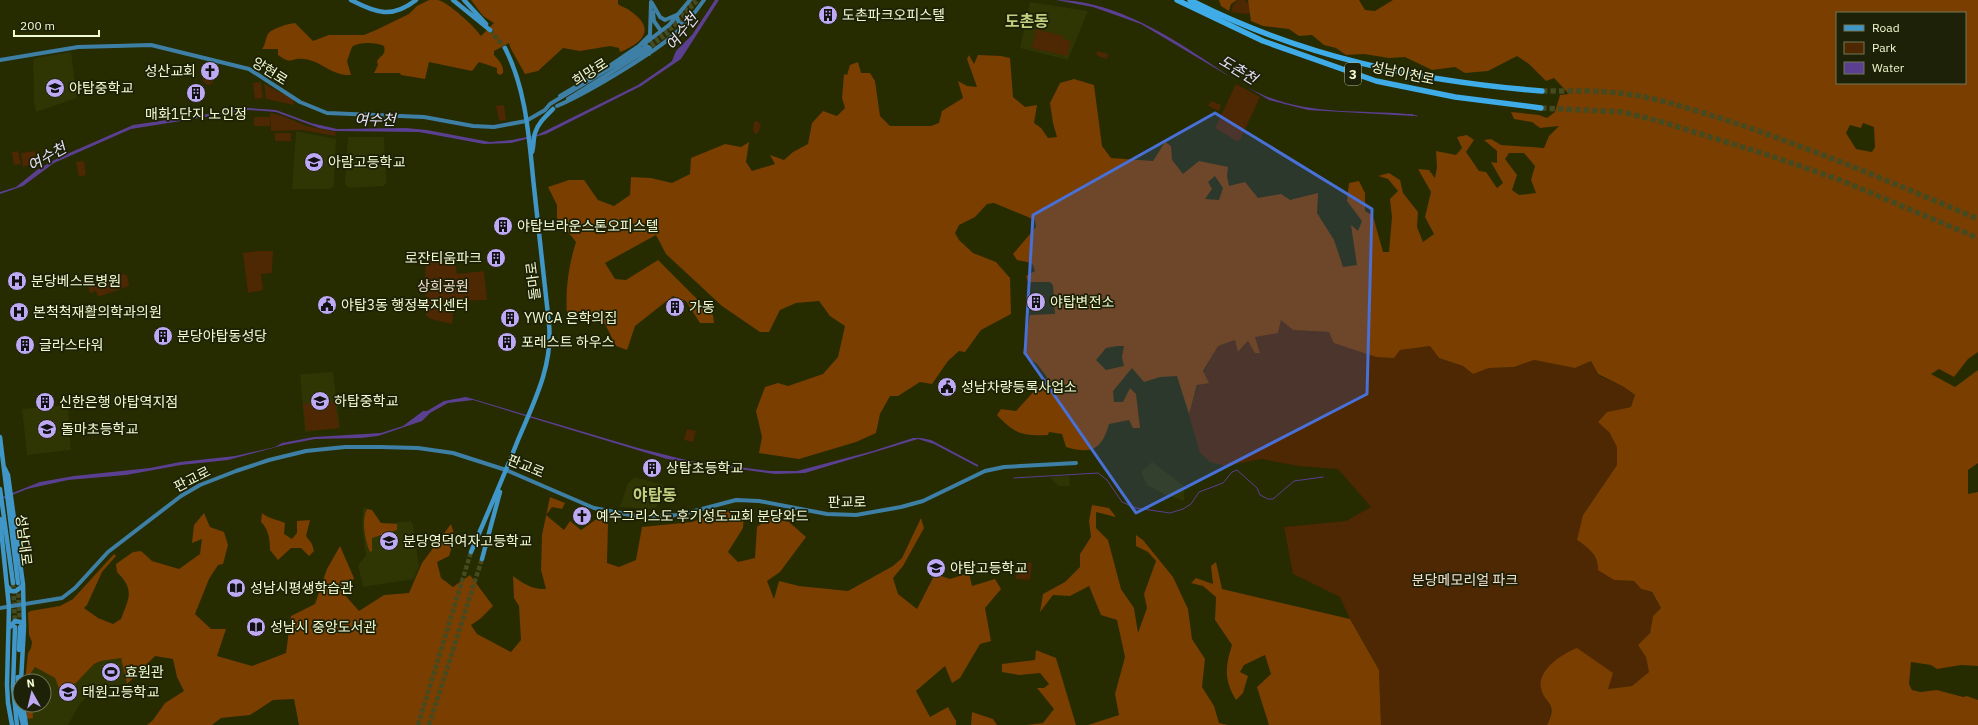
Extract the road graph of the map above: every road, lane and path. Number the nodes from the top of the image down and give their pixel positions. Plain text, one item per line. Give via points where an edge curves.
1 (351, 0) edge
2 (416, 0) edge
3 (453, 0) edge
4 (464, 0) edge
5 (690, 0) edge
6 (704, 0) edge
7 (1177, 0) edge
8 (1190, 0) edge
9 (651, 1) edge
10 (680, 11) junction
11 (676, 15) junction
12 (686, 24) junction
13 (661, 31) junction
14 (505, 48) tunnel mouth
15 (646, 49) junction
16 (628, 54) junction
17 (0, 60) edge
18 (1542, 91) tunnel mouth
19 (552, 107) junction
20 (1541, 108) tunnel mouth
21 (526, 121) junction
22 (531, 155) junction
23 (0, 437) edge
24 (1076, 463) dead end
25 (506, 470) junction
26 (503, 480) junction
27 (0, 489) edge
28 (7, 500) junction
29 (0, 519) edge
30 (471, 552) tunnel mouth
31 (482, 559) tunnel mouth
32 (18, 584) junction
33 (8, 587) junction
34 (23, 605) junction
35 (9, 607) junction
36 (0, 608) edge
37 (12, 627) junction
38 (22, 627) junction
39 (21, 673) edge
40 (24, 713) edge
41 (12, 725) edge
42 (17, 725) edge
43 (23, 725) edge
44 (26, 725) edge

1 - 2 main road via 369,9 389,13 400,10
3 - 4 main road via 490,30 480,15
5 - 10 main road
6 - 12 main road
7 - 20 highway, 성남이천로 / 3 via 1263,41 1376,81 1455,97
8 - 18 highway, 성남이천로 / 3 via 1246,27 1324,54 1378,69 1486,87
9 - 10 main road via 660,17 665,20 674,17
9 - 13 main road via 654,21
9 - 16 main road via 650,35
10 - 11 main road
11 - 12 main road via 679,23
11 - 13 main road
12 - 15 main road via 661,47
13 - 15 main road
14 - 21 main road via 517,73
15 - 16 main road
15 - 19 main road, 희망로
15 - 19 main road, 희망로 via 577,97
16 - 19 main road via 571,88
17 - 21 main road, 양현로 via 78,47 151,45 249,69 300,102 327,112 416,117 494,127
19 - 21 main road, 희망로
19 - 22 main road via 535,133
21 - 22 main road, 돌마로
22 - 25 main road, 돌마로 via 551,340 550,353 545,375
23 - 28 main road via 8,486
24 - 25 main road, 판교로 via 1004,467 978,474 911,505 841,515 759,501 736,500 679,514 634,517 594,508
25 - 26 main road
25 - 34 main road, 판교로 via 453,453 398,447 306,451 269,460 207,482 187,492 108,552 69,594 57,600
26 - 30 main road
26 - 31 main road
27 - 28 main road
28 - 32 main road
28 - 32 main road, 성남대로
29 - 33 main road
32 - 33 main road via 20,589 16,591
32 - 34 main road
33 - 35 main road
34 - 35 main road, 판교로
34 - 38 main road
35 - 36 main road, 판교로
35 - 37 main road
37 - 38 main road via 11,624 17,621 21,622
37 - 41 main road via 7,685
37 - 42 main road via 12,687
38 - 39 main road
38 - 43 main road via 18,688
40 - 44 main road

